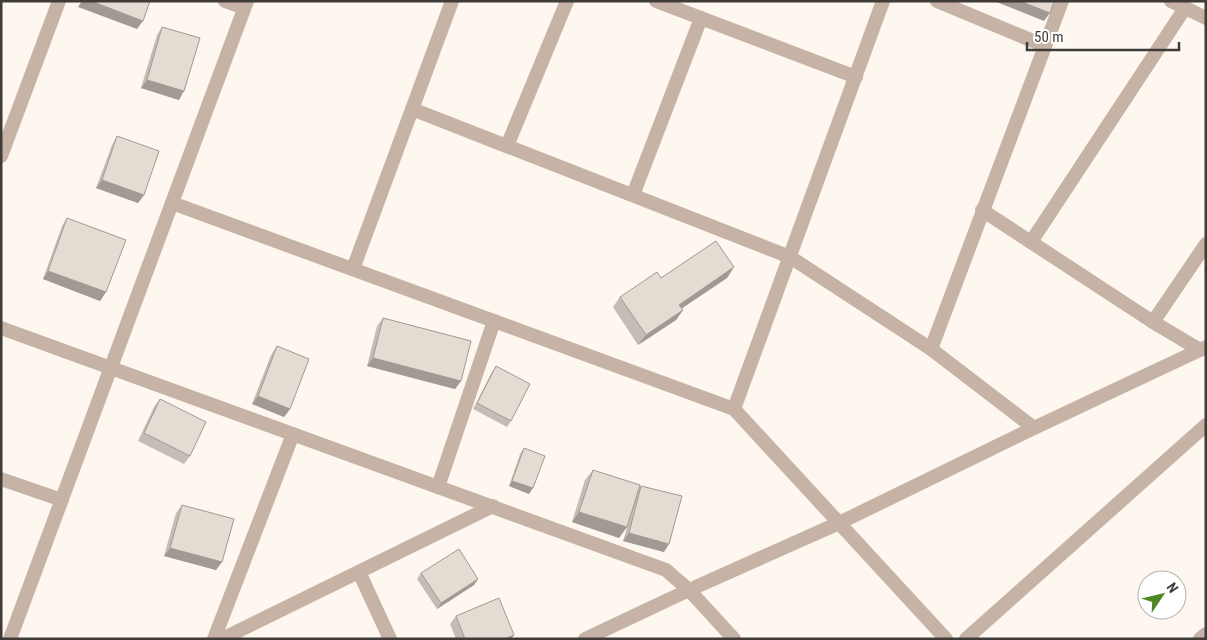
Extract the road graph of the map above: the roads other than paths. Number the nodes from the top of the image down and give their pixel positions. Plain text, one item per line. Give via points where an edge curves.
1 (59, 1) edge
2 (225, 1) edge
3 (452, 1) edge
4 (567, 1) edge
5 (656, 1) edge
6 (883, 1) edge
7 (937, 1) edge
8 (1062, 1) edge
9 (1171, 1) edge
10 (245, 5) edge
11 (1185, 8) junction
12 (701, 18) junction
13 (1206, 18) edge
14 (1045, 46) junction
15 (856, 77) junction
16 (412, 109) junction
17 (507, 146) junction
18 (1, 156) edge
19 (633, 196) junction
20 (172, 203) junction
21 (982, 210) junction
22 (1031, 242) junction
23 (1206, 244) edge
24 (790, 257) junction
25 (353, 269) junction
26 (494, 321) junction
27 (1153, 322) junction
28 (1, 328) edge
29 (931, 349) junction
30 (1203, 349) edge
31 (111, 368) junction
32 (734, 409) junction
33 (1206, 425) edge
34 (1034, 428) junction
35 (293, 434) junction
36 (1, 479) edge
37 (438, 487) junction
38 (62, 500) junction
39 (493, 506) junction
40 (839, 523) junction
41 (359, 572) junction
42 (689, 590) junction
43 (1206, 634) edge
44 (10, 639) edge
45 (214, 639) edge
46 (222, 639) edge
47 (390, 639) edge
48 (585, 639) edge
49 (734, 639) edge
50 (946, 639) edge
51 (966, 639) edge
52 (1200, 639) edge

1 - 18 street
2 - 10 street
3 - 16 street
4 - 17 street
5 - 12 street
6 - 15 street
7 - 14 street
8 - 14 street
9 - 11 street
10 - 20 street
11 - 13 street
11 - 22 street
12 - 15 street
12 - 19 street
14 - 21 street
15 - 24 street
16 - 17 street
16 - 25 street
17 - 19 street
19 - 24 street
20 - 25 street
20 - 31 street
21 - 22 street
21 - 29 street
22 - 27 street
23 - 27 street
24 - 29 street
24 - 32 street
25 - 26 street
26 - 32 street
26 - 37 street
27 - 30 street
28 - 31 street
29 - 34 street
30 - 34 street
31 - 35 street
31 - 38 street
32 - 40 street
33 - 51 street
34 - 40 street
35 - 37 street
35 - 45 street
36 - 38 street
37 - 39 street
38 - 44 street
39 - 41 street
39 - 42 street via 666,570
40 - 42 street
40 - 50 street
41 - 46 street
41 - 47 street
42 - 48 street
42 - 49 street
43 - 52 street

